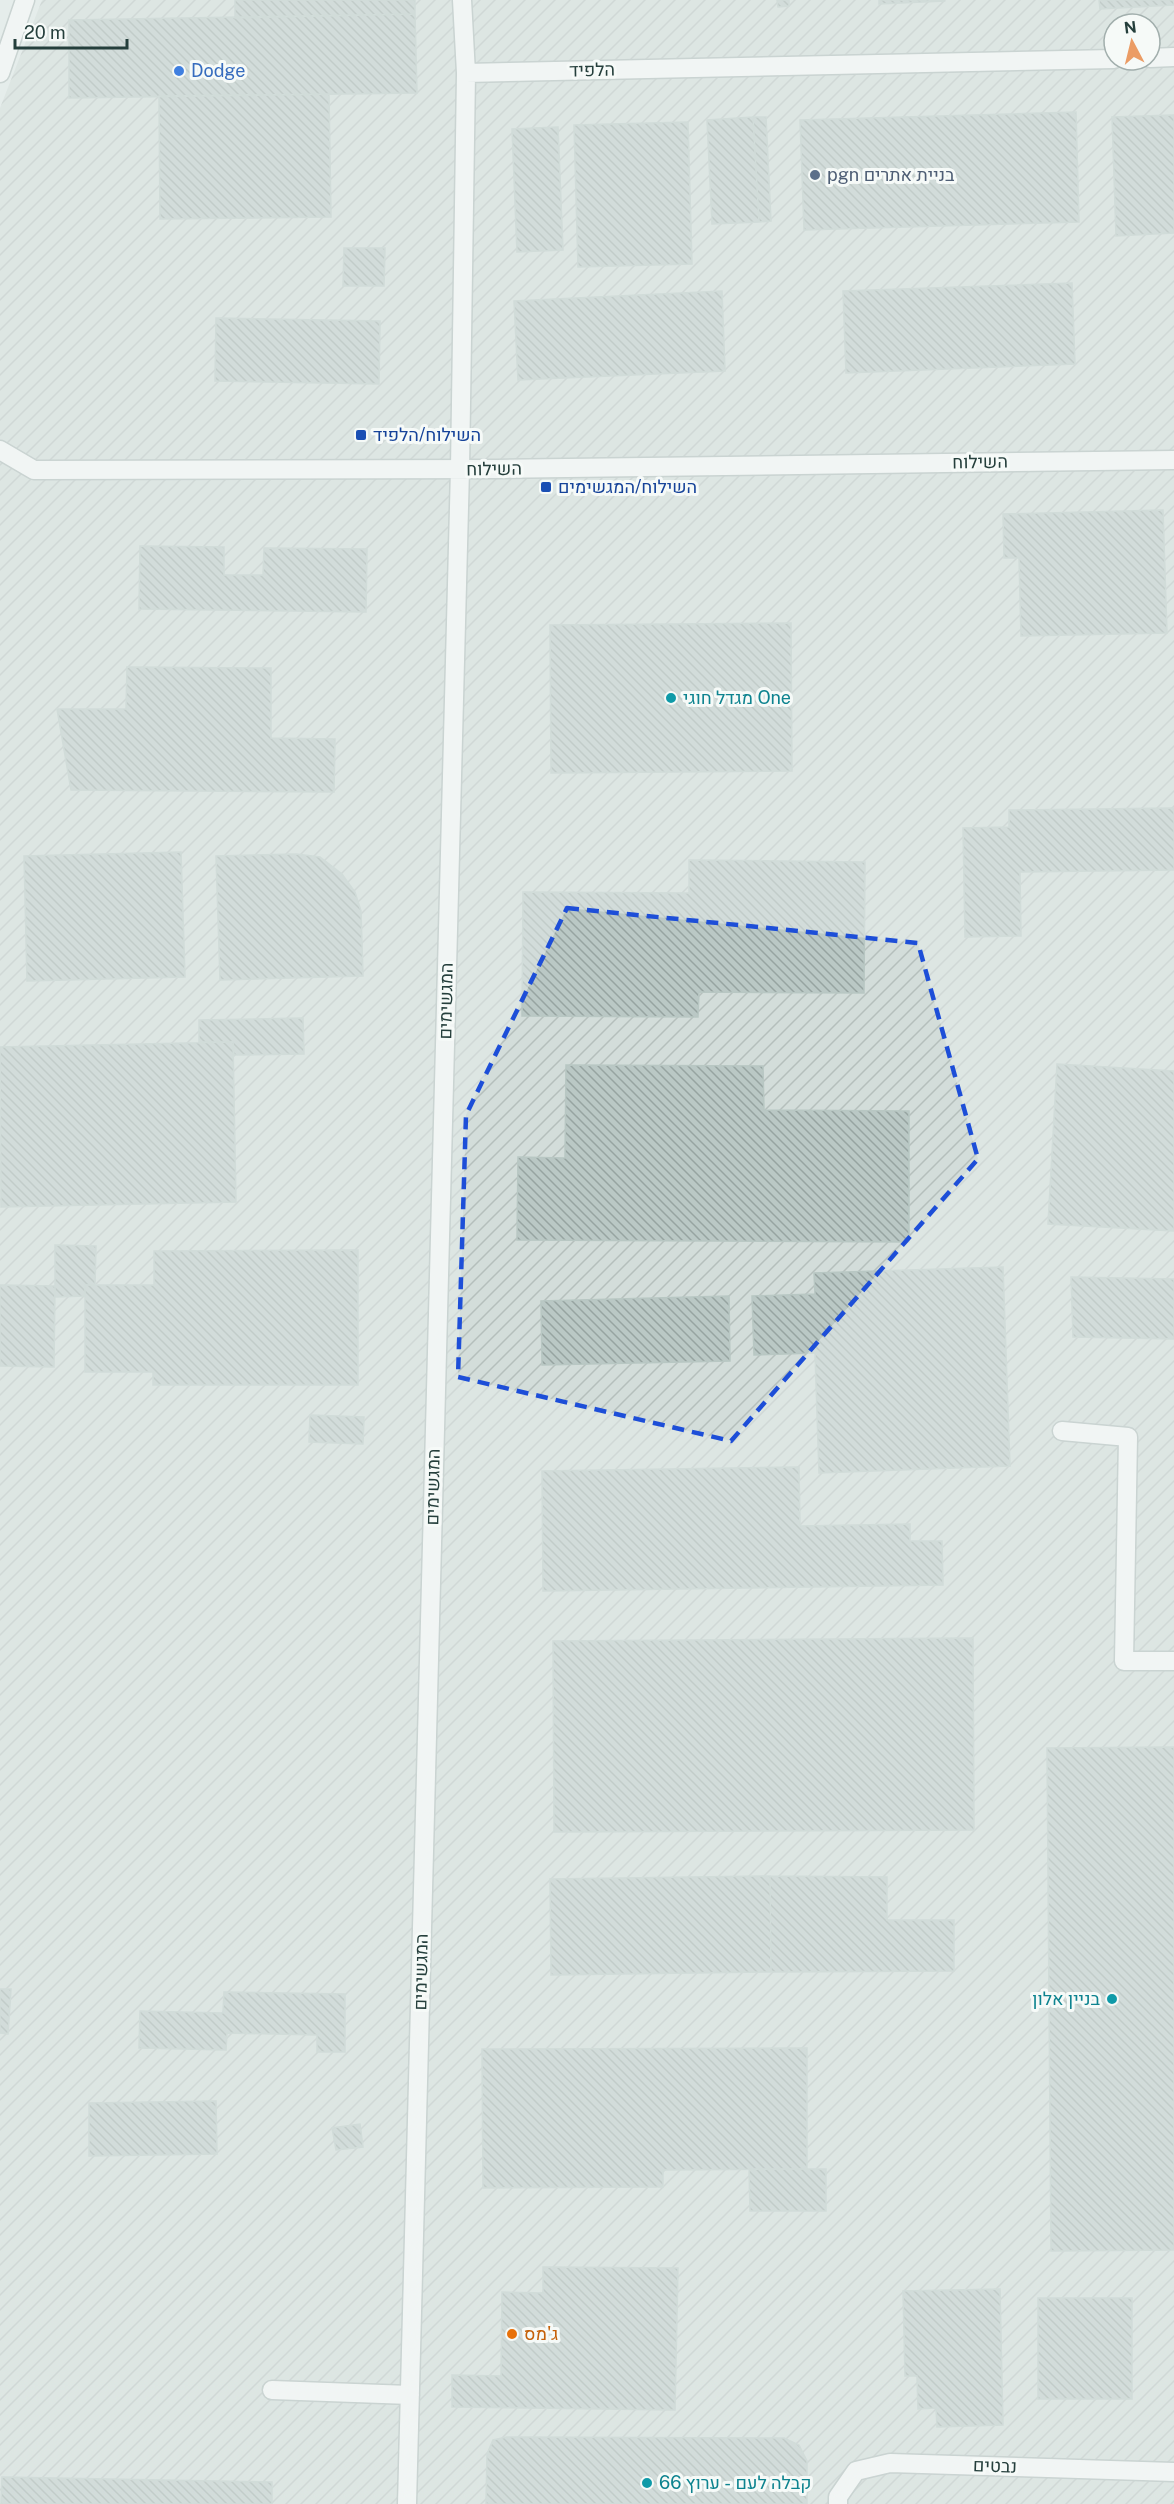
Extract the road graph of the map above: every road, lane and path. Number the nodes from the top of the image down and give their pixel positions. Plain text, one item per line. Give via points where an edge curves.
1 (25, 0) edge
2 (462, 0) edge
3 (1102, 59) edge
4 (0, 73) edge
5 (466, 73) junction
6 (0, 450) edge
7 (1174, 460) edge
8 (460, 469) junction
9 (1062, 1431) dead end
10 (1174, 1661) edge
11 (272, 2390) dead end
12 (410, 2396) junction
13 (1174, 2472) edge
14 (407, 2504) edge
15 (838, 2504) edge

1 - 4 street
2 - 5 street
3 - 5 street, הלפיד
5 - 8 street
6 - 8 street, השילוח via 34,470
7 - 8 street, השילוח
8 - 12 street, המגשימים
9 - 10 street via 1128,1437 1124,1661
11 - 12 street
12 - 14 street, המגשימים
13 - 15 street, נבטים via 890,2463 856,2471 838,2497

